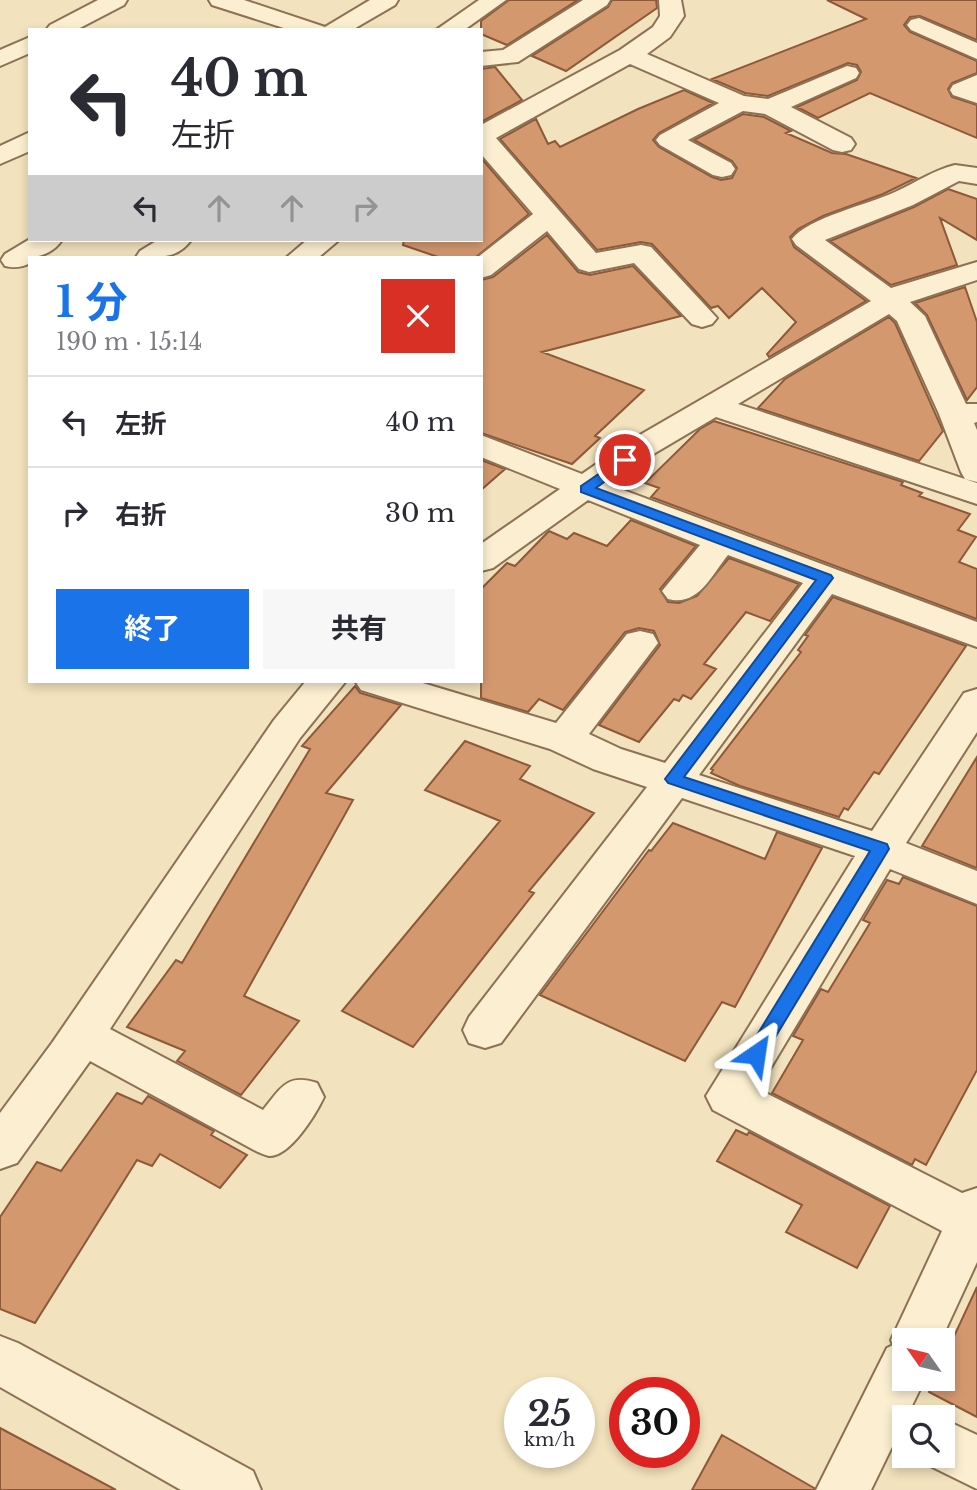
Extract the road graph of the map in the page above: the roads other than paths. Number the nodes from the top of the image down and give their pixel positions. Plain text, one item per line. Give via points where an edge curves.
1 (116, 0) edge
2 (220, 0) edge
3 (282, 0) edge
4 (387, 0) edge
5 (495, 0) edge
6 (599, 0) edge
7 (670, 0) edge
8 (259, 12) junction
9 (919, 25) dead end
10 (62, 28) edge
11 (231, 28) edge
12 (309, 28) edge
13 (338, 28) edge
14 (451, 28) edge
15 (28, 45) edge
16 (977, 52) edge
17 (629, 55) junction
18 (0, 60) edge
19 (483, 60) edge
20 (848, 73) dead end
21 (977, 82) edge
22 (977, 96) edge
23 (739, 103) junction
24 (771, 107) junction
25 (483, 135) edge
26 (483, 138) edge
27 (28, 141) edge
28 (842, 144) dead end
29 (0, 156) edge
30 (722, 169) dead end
31 (977, 176) edge
32 (548, 216) junction
33 (45, 242) edge
34 (174, 242) edge
35 (323, 242) edge
36 (152, 256) edge
37 (302, 256) edge
38 (15, 259) edge
39 (483, 267) edge
40 (977, 271) edge
41 (889, 303) junction
42 (702, 317) dead end
43 (714, 406) junction
44 (966, 413) edge
45 (483, 446) edge
46 (977, 472) edge
47 (586, 489) junction
48 (977, 494) edge
49 (722, 540) junction
50 (483, 559) edge
51 (825, 578) junction
52 (680, 591) dead end
53 (977, 635) edge
54 (640, 643) dead end
55 (325, 683) edge
56 (381, 683) edge
57 (977, 702) edge
58 (564, 739) junction
59 (674, 779) junction
60 (881, 849) junction
61 (977, 888) edge
62 (485, 1030) dead end
63 (82, 1035) junction
64 (301, 1097) dead end
65 (0, 1149) edge
66 (974, 1215) edge
67 (922, 1328) edge
68 (0, 1360) edge
69 (892, 1421) edge
70 (955, 1451) edge
71 (977, 1463) edge
72 (202, 1482) edge
73 (843, 1490) edge

1 - 10 street
2 - 8 street
3 - 8 street
4 - 13 street
5 - 14 street
6 - 19 street via 509,57
7 - 17 street via 672,16 662,32
8 - 11 street
8 - 12 street
9 - 16 street
15 - 18 street
17 - 23 street
17 - 25 street
20 - 24 street
21 - 22 street via 962,90
23 - 24 street
23 - 30 street via 669,140
24 - 28 street
26 - 32 street
27 - 29 street
31 - 41 street via 955,173 903,200 806,239
32 - 39 street
32 - 42 street via 589,263 641,253
33 - 38 street
34 - 36 street
35 - 37 street
40 - 41 street via 908,291
41 - 43 street
41 - 44 street via 910,316
43 - 47 street via 644,446
43 - 48 street
44 - 46 street
45 - 47 street
47 - 49 street
47 - 50 street
49 - 51 street
49 - 52 street
51 - 53 street
51 - 59 street
54 - 58 street
55 - 63 street via 287,729
56 - 58 street
57 - 60 street
58 - 59 street via 607,759
59 - 60 street
59 - 62 street
60 - 61 street
60 - 66 street via 729,1096
63 - 64 street via 270,1136
63 - 65 street
66 - 67 street
68 - 72 street
69 - 73 street
70 - 71 street

